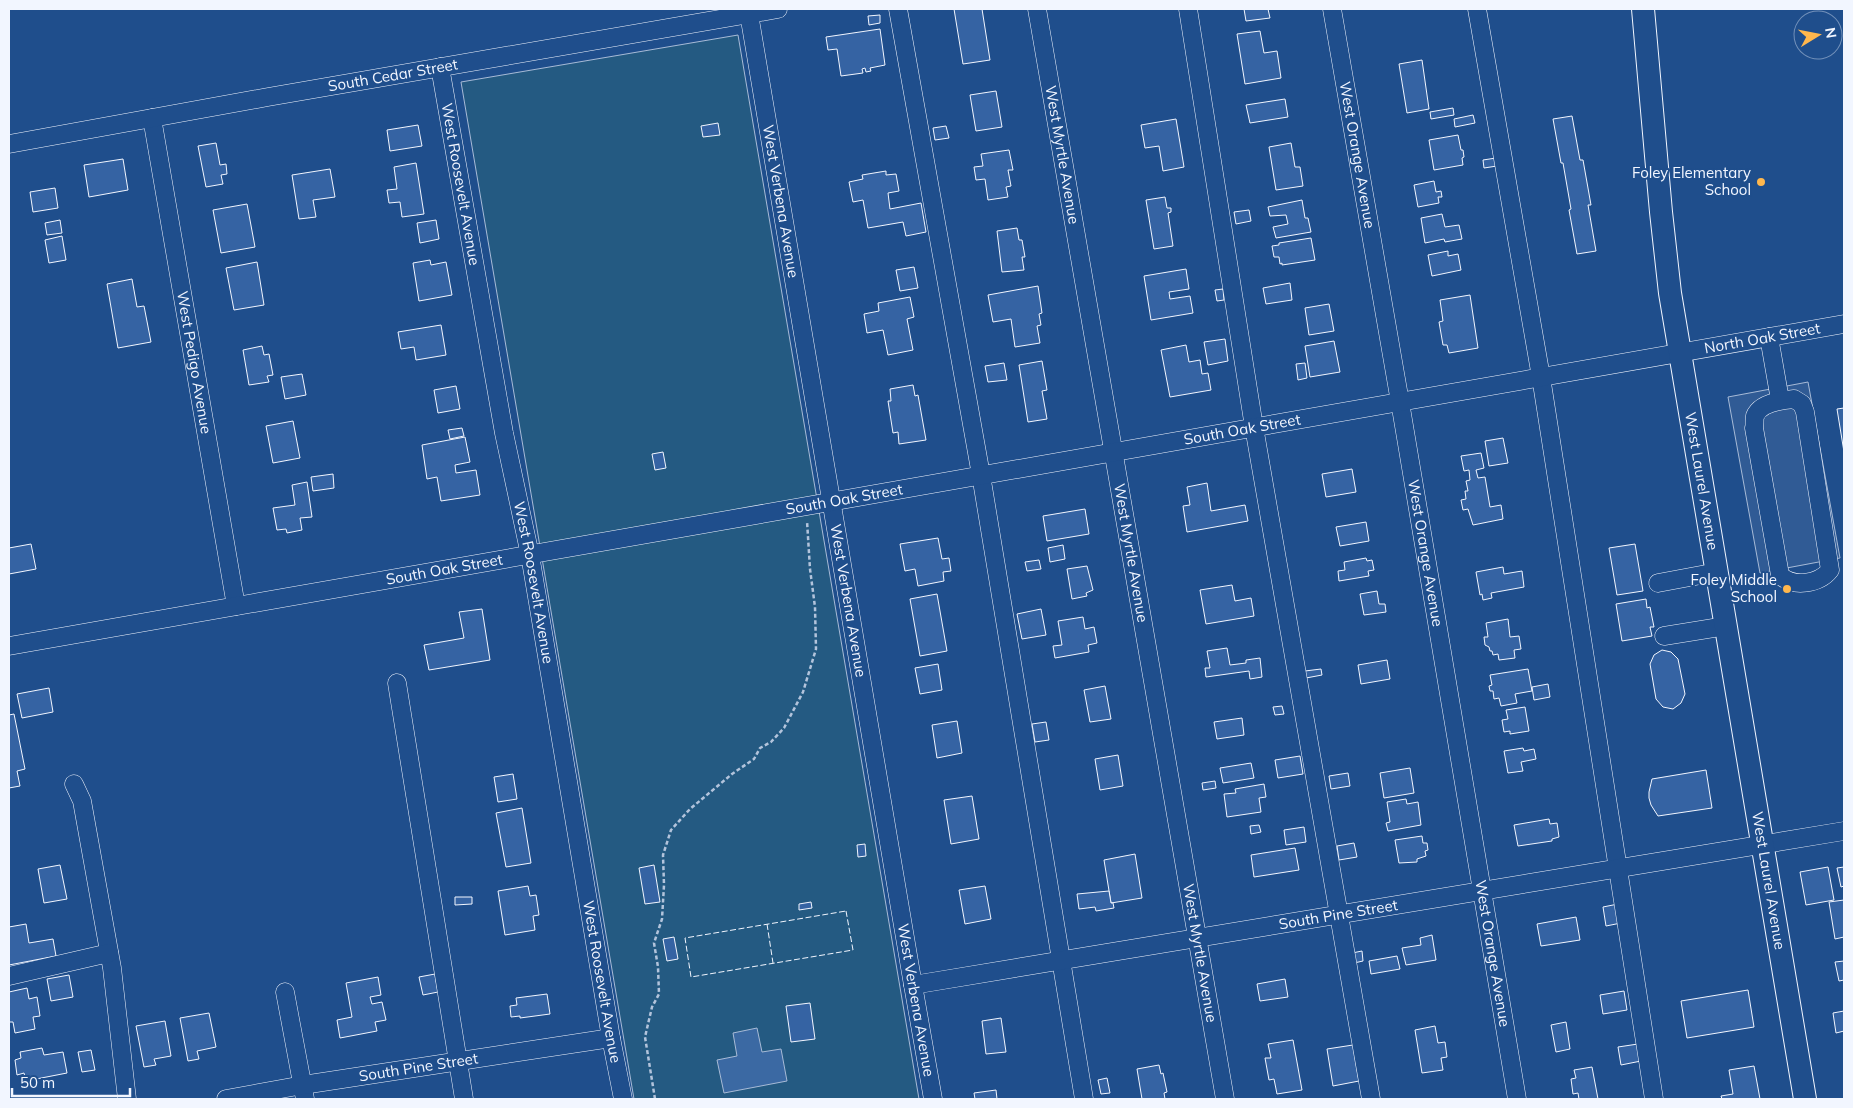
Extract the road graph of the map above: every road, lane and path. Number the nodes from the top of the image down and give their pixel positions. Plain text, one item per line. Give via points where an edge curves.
1 (778, 9) edge
2 (898, 9) edge
3 (1037, 9) edge
4 (1188, 9) edge
5 (1332, 9) edge
6 (1477, 9) edge
7 (1643, 9) edge
8 (748, 14) junction
9 (440, 67) junction
10 (152, 118) junction
11 (9, 144) edge
12 (1844, 324) edge
13 (1769, 337) junction
14 (1680, 353) junction
15 (1541, 377) junction
16 (1780, 400) junction
17 (1400, 402) junction
18 (1254, 427) junction
19 (1112, 452) junction
20 (981, 475) junction
21 (832, 502) junction
22 (805, 506) junction
23 (530, 555) junction
24 (1717, 572) junction
25 (1658, 583) dead end
26 (236, 606) junction
27 (1726, 626) junction
28 (1664, 636) dead end
29 (9, 646) edge
30 (397, 683) dead end
31 (74, 784) dead end
32 (1844, 831) edge
33 (1763, 845) junction
34 (1618, 870) junction
35 (1481, 891) junction
36 (1339, 915) junction
37 (1196, 938) junction
38 (109, 953) junction
39 (1062, 961) junction
40 (9, 976) edge
41 (913, 986) junction
42 (285, 992) dead end
43 (611, 1038) junction
44 (457, 1062) junction
45 (304, 1092) edge
46 (127, 1099) edge
47 (226, 1099) edge
48 (464, 1099) edge
49 (623, 1099) edge
50 (655, 1099) edge
51 (933, 1099) edge
52 (1084, 1099) edge
53 (1225, 1099) edge
54 (1370, 1099) edge
55 (1517, 1099) edge
56 (1654, 1099) edge
57 (1806, 1099) edge

1 - 8 street, South Cedar Street
2 - 20 street
3 - 19 street, West Myrtle Avenue
4 - 18 street
5 - 17 street, West Orange Avenue
6 - 15 street
7 - 14 main road, West Laurel Avenue via 1661,212
8 - 9 street, South Cedar Street
8 - 21 street, West Verbena Avenue
9 - 10 street, South Cedar Street
9 - 23 street, West Roosevelt Avenue via 504,433
10 - 11 street, South Cedar Street
10 - 26 street, West Pedigo Avenue
12 - 13 street, North Oak Street
13 - 14 street, North Oak Street
13 - 16 street
14 - 15 street, South Oak Street
14 - 24 main road, West Laurel Avenue
15 - 17 street, South Oak Street
15 - 34 street
16 - 16 street via 1759,411 1754,428 1780,575 1795,583 1810,582 1830,570 1807,421 1802,404 1794,399
17 - 18 street, South Oak Street
17 - 35 street, West Orange Avenue
18 - 19 street, South Oak Street
18 - 36 street
19 - 20 street, South Oak Street
19 - 37 street, West Myrtle Avenue
20 - 21 street, South Oak Street
20 - 39 street
21 - 22 street, South Oak Street
21 - 41 street, West Verbena Avenue
22 - 23 street, South Oak Street
22 - 50 path via 816,649 803,692 784,728 771,742 690,809 671,830 663,855 662,919 654,943 659,994 652,1007 645,1037
23 - 26 street, South Oak Street
23 - 43 street, West Roosevelt Avenue
24 - 25 street
24 - 27 main road, West Laurel Avenue
26 - 29 street, South Oak Street
27 - 28 street
27 - 33 main road, West Laurel Avenue
30 - 44 street
31 - 38 street via 82,801
32 - 33 street, South Pine Street
33 - 34 street, South Pine Street
33 - 57 main road, West Laurel Avenue
34 - 35 street, South Pine Street
34 - 56 street
35 - 36 street, South Pine Street
35 - 55 street, West Orange Avenue
36 - 37 street, South Pine Street
36 - 54 street
37 - 39 street, South Pine Street
37 - 53 street, West Myrtle Avenue
38 - 40 street
38 - 46 street
39 - 41 street, South Pine Street
39 - 52 street
41 - 51 street, West Verbena Avenue
42 - 45 street
43 - 44 street, South Pine Street
43 - 49 street, West Roosevelt Avenue
44 - 45 street, South Pine Street
44 - 48 street
45 - 47 street, South Pine Street

